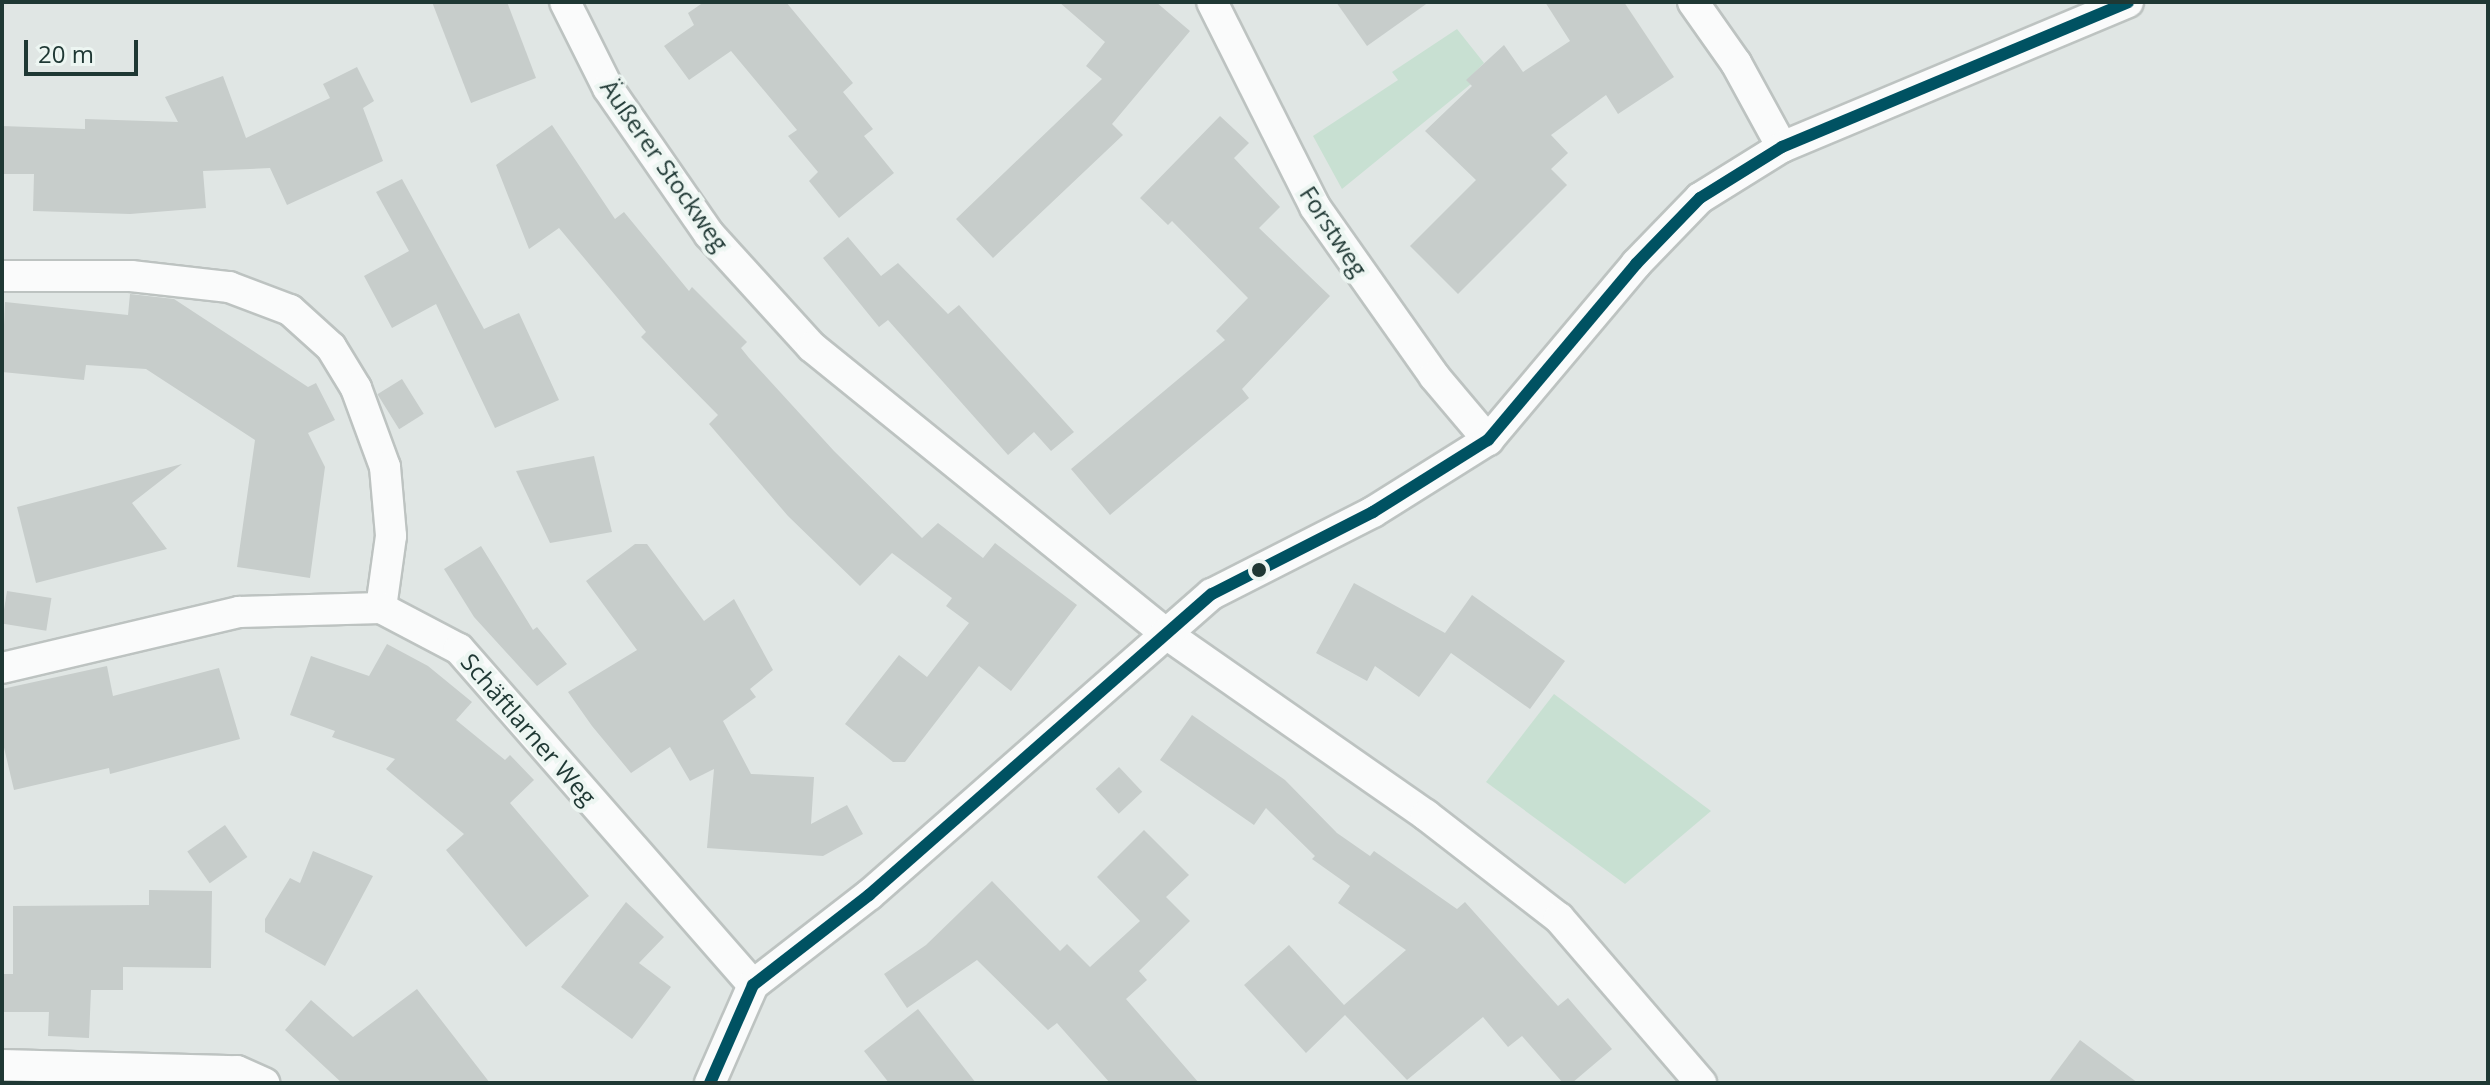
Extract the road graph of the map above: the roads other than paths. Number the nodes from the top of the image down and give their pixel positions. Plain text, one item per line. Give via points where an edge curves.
1 (565, 2) edge
2 (1212, 2) edge
3 (1693, 2) edge
4 (2128, 2) edge
5 (1782, 147) junction
6 (2, 276) edge
7 (1488, 440) junction
8 (381, 608) junction
9 (1165, 633) junction
10 (2, 668) edge
11 (753, 985) junction
12 (2, 1065) edge
13 (1691, 1079) edge
14 (264, 1083) edge
15 (710, 1083) edge

1 - 9 street, Äußerer Stockweg via 608,88 709,234 812,347
2 - 7 street, Forstweg via 1315,207 1434,376
3 - 5 street via 1736,63
4 - 5 street
5 - 7 street via 1700,198 1636,264
6 - 8 street via 131,276 229,287 290,310 331,347 356,388 385,467 391,536
7 - 9 street via 1373,512 1212,594
8 - 10 street, Schäftlarner Weg via 239,612
8 - 11 street, Schäftlarner Weg via 459,649
9 - 11 street via 869,895
9 - 13 street, Äußerer Stockweg via 1426,815 1559,918
11 - 15 street
12 - 14 street via 237,1071

